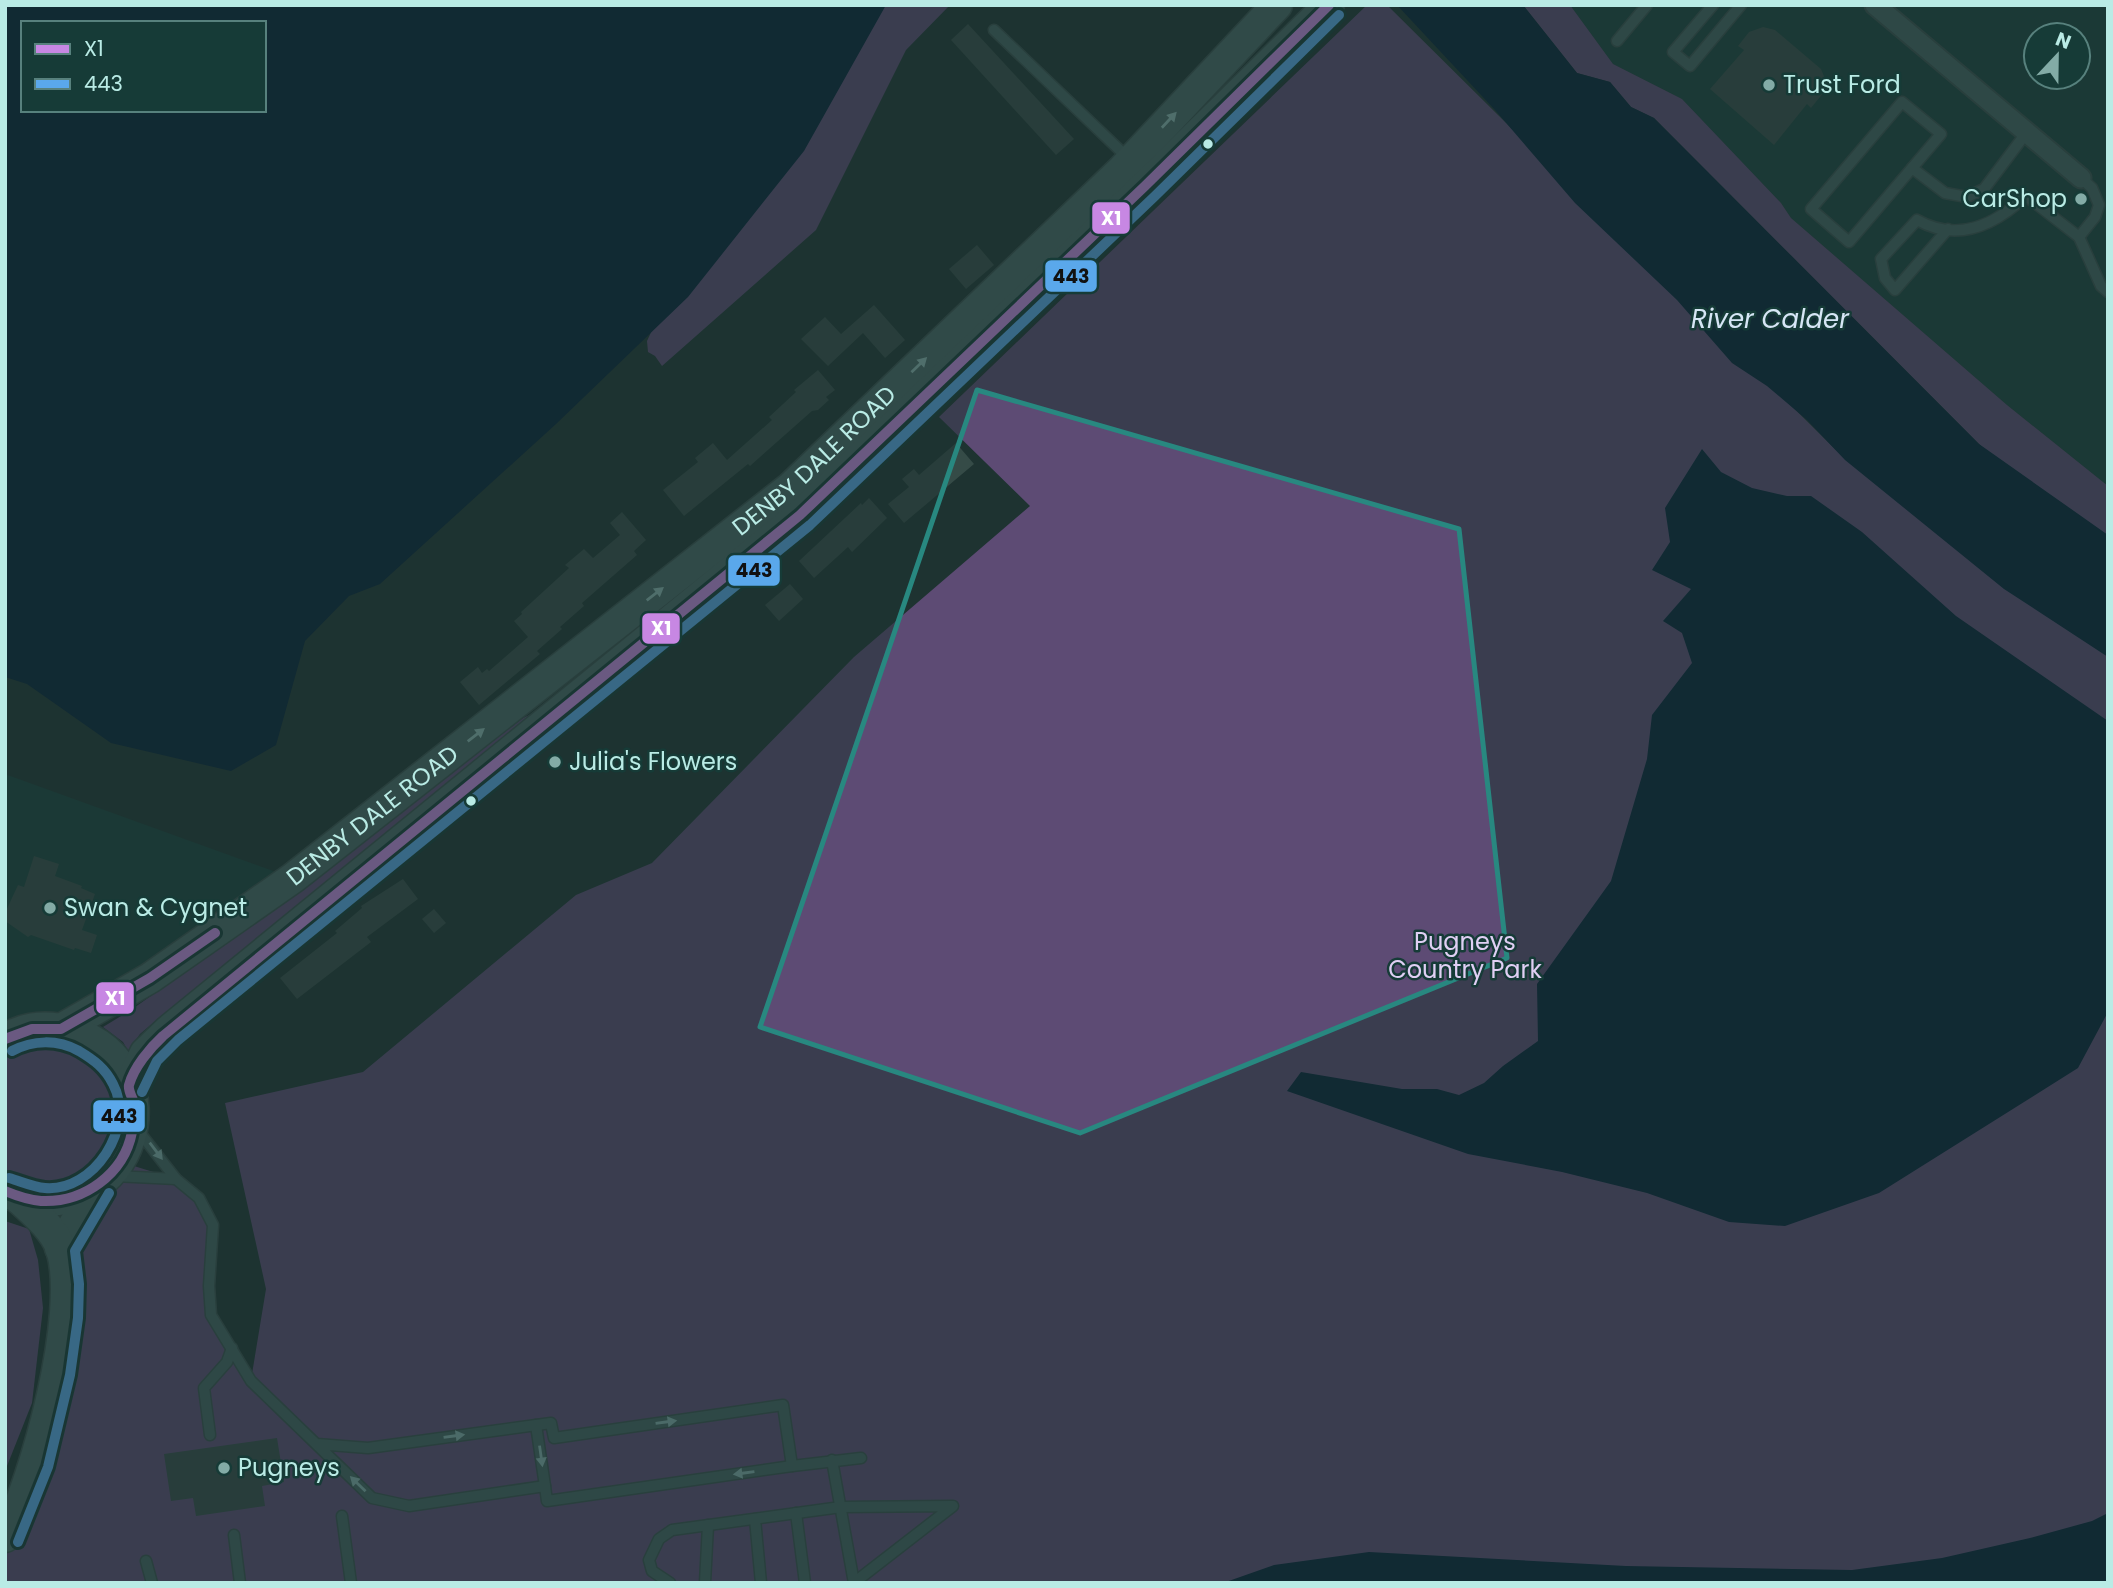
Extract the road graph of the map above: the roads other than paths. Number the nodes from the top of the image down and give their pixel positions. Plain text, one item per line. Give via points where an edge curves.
1 (1277, 5) edge
2 (1329, 5) edge
3 (1647, 5) edge
4 (1713, 5) edge
5 (1741, 5) edge
6 (1875, 5) edge
7 (994, 30) dead end
8 (1617, 41) dead end
9 (2027, 132) junction
10 (1131, 161) junction
11 (1912, 169) junction
12 (2081, 178) joint
13 (2108, 193) edge
14 (2096, 197) junction
15 (1948, 229) junction
16 (2080, 237) junction
17 (2108, 292) edge
18 (61, 1029) junction
19 (5, 1039) edge
20 (129, 1086) junction
21 (134, 1125) junction
22 (176, 1179) junction
23 (103, 1181) junction
24 (10, 1194) edge
25 (61, 1248) junction
26 (232, 1348) junction
27 (536, 1425) junction
28 (210, 1435) dead end
29 (317, 1444) junction
30 (861, 1458) dead end
31 (832, 1460) junction
32 (792, 1466) junction
33 (545, 1486) junction
34 (841, 1507) junction
35 (796, 1513) junction
36 (342, 1516) dead end
37 (755, 1519) junction
38 (708, 1525) junction
39 (234, 1535) dead end
40 (5, 1537) edge
41 (146, 1561) dead end
42 (152, 1583) edge
43 (240, 1583) edge
44 (351, 1583) edge
45 (670, 1583) edge
46 (705, 1583) edge
47 (761, 1583) edge
48 (805, 1583) edge
49 (854, 1583) edge

10 -> 1 main road, DENBY DALE ROAD
2 - 20 main road, DENBY DALE ROAD via 800,515 169,1030 145,1053
3 - 8 lane
4 - 5 lane via 1673,52 1690,66
6 - 9 street
7 - 10 lane
9 - 11 lane via 1984,189 1967,197 1945,193
9 - 12 street
18 -> 10 main road, DENBY DALE ROAD via 150,978 293,878 791,487
11 - 11 lane via 1941,134 1902,102 1811,209 1849,242
12 - 14 lane
13 - 14 lane
14 - 16 lane via 2095,217
15 - 15 lane via 1917,220 1881,259 1885,278 1895,290
15 - 16 lane via 1990,224 2026,196
16 - 17 lane via 2101,286
18 - 19 main road via 32,1029
18 - 20 main road via 85,1036 105,1050
20 - 21 main road
21 -> 22 lane
21 - 23 main road via 120,1162
22 - 23 lane
22 - 26 lane via 199,1198 213,1225 211,1315
23 - 24 main road via 82,1195 58,1201
23 - 25 main road
24 - 25 main road via 36,1215
25 - 40 main road via 64,1318 56,1372 35,1463
26 - 28 lane via 227,1363 204,1388
26 - 29 lane via 251,1381
29 -> 27 lane via 368,1448
27 -> 32 lane via 551,1423 554,1438 783,1405
27 -> 33 lane
33 -> 29 lane via 409,1506 372,1498
30 - 31 lane
31 - 32 lane
31 - 34 lane
32 -> 33 lane via 547,1501
34 - 35 lane
34 - 49 lane
34 - 49 lane via 953,1506
35 - 37 lane
35 - 48 lane
36 - 44 lane
37 - 38 lane
37 - 47 lane
38 - 45 lane via 672,1530 659,1539 649,1560 652,1571
38 - 46 lane
39 - 43 lane
41 - 42 lane

